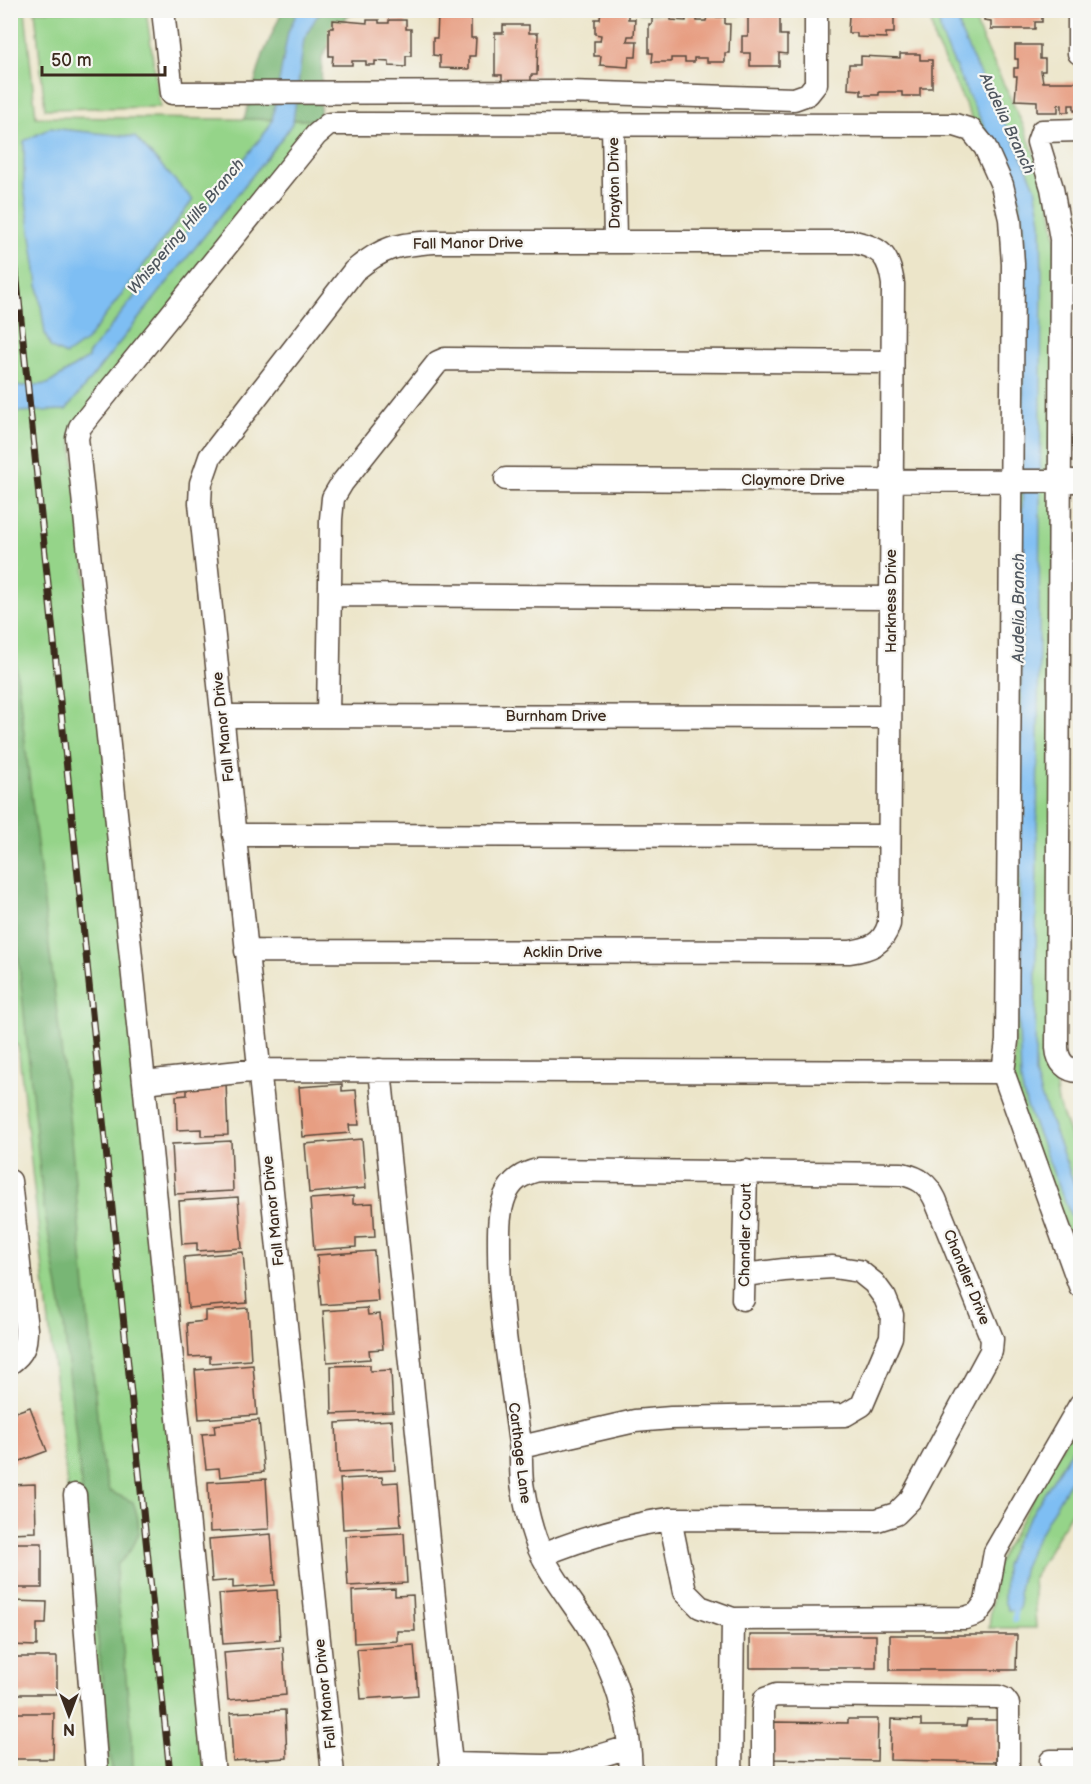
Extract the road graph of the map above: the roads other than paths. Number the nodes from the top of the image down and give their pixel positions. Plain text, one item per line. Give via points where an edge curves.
1 (162, 10) edge
2 (816, 10) edge
3 (1079, 10) edge
4 (1079, 53) dead end
5 (613, 124) junction
6 (1080, 130) edge
7 (615, 242) junction
8 (885, 257) joint
9 (892, 362) junction
10 (506, 479) dead end
11 (891, 480) junction
12 (1015, 481) junction
13 (1062, 481) edge
14 (330, 595) junction
15 (891, 598) junction
16 (222, 716) junction
17 (328, 716) junction
18 (890, 717) junction
19 (234, 835) junction
20 (888, 836) junction
21 (878, 943) joint
22 (246, 951) junction
23 (258, 1070) junction
24 (380, 1070) junction
25 (1080, 1071) edge
26 (1003, 1072) junction
27 (144, 1082) junction
28 (746, 1171) junction
29 (10, 1181) edge
30 (512, 1183) joint
31 (744, 1275) junction
32 (1080, 1286) edge
33 (743, 1299) dead end
34 (10, 1363) edge
35 (1080, 1406) edge
36 (521, 1447) junction
37 (75, 1495) dead end
38 (670, 1519) junction
39 (542, 1555) junction
40 (733, 1619) junction
41 (629, 1747) junction
42 (1051, 1761) dead end
43 (1080, 1761) edge
44 (451, 1768) edge
45 (97, 1773) edge
46 (214, 1773) edge
47 (333, 1773) edge
48 (631, 1773) edge
49 (731, 1773) edge
50 (763, 1773) edge
51 (1008, 1773) edge

1 - 2 street via 172,93 569,92 794,99 808,94 816,84
3 - 4 street
5 - 7 street, Drayton Drive
5 - 12 street via 955,125 972,130 985,147 1002,184 1010,219
5 - 27 street via 329,124 316,135 80,427 77,438
6 - 13 street via 1042,131 1038,142 1061,238
7 - 8 street, Fall Manor Drive via 854,242 872,246
7 - 16 street, Fall Manor Drive via 399,245 373,256 354,271 210,457 201,483
8 - 9 street, Harkness Drive via 893,284
9 - 11 street, Harkness Drive
9 - 14 street via 445,359 438,362 333,498
10 - 11 street, Claymore Drive
11 - 12 street, Claymore Drive
11 - 15 street, Harkness Drive
12 - 13 street, Claymore Drive
12 - 26 street via 1007,1041
13 - 25 street via 1057,1048 1063,1064
14 - 15 street
14 - 17 street
15 - 18 street, Harkness Drive
16 - 17 street, Burnham Drive
16 - 19 street, Fall Manor Drive
17 - 18 street, Burnham Drive
18 - 20 street, Harkness Drive
19 - 20 street
19 - 22 street, Fall Manor Drive
20 - 21 street, Harkness Drive via 889,924
21 - 22 street, Acklin Drive via 850,952
22 - 23 street, Fall Manor Drive
23 - 24 street
23 - 27 street
23 - 47 street, Fall Manor Drive
24 - 26 street
24 - 44 street
26 - 32 street
27 - 46 street
28 - 30 street, Chandler Drive via 538,1170
28 - 31 street, Chandler Court
28 - 38 street, Chandler Drive via 902,1174 920,1179 935,1199 992,1339 991,1351 911,1499 896,1515 877,1521
29 - 34 street via 26,1329 22,1354
30 - 36 street, Carthage Lane via 499,1220 499,1273
31 - 33 street, Chandler Court
31 - 36 street via 833,1267 859,1271 874,1283 892,1315 891,1337 862,1405 845,1415 635,1421
35 - 40 street via 995,1552 986,1602 977,1614 966,1618
36 - 39 street, Carthage Lane via 522,1488
37 - 45 street
38 - 39 street, Chandler Drive via 582,1538
38 - 40 street via 685,1592 700,1607
39 - 41 street, Carthage Lane via 591,1633 615,1681
40 - 49 street
41 - 44 street via 569,1765
41 - 48 street, Carthage Lane
42 - 43 street
50 - 51 street via 763,1710 765,1699 776,1695 999,1697 1008,1704

